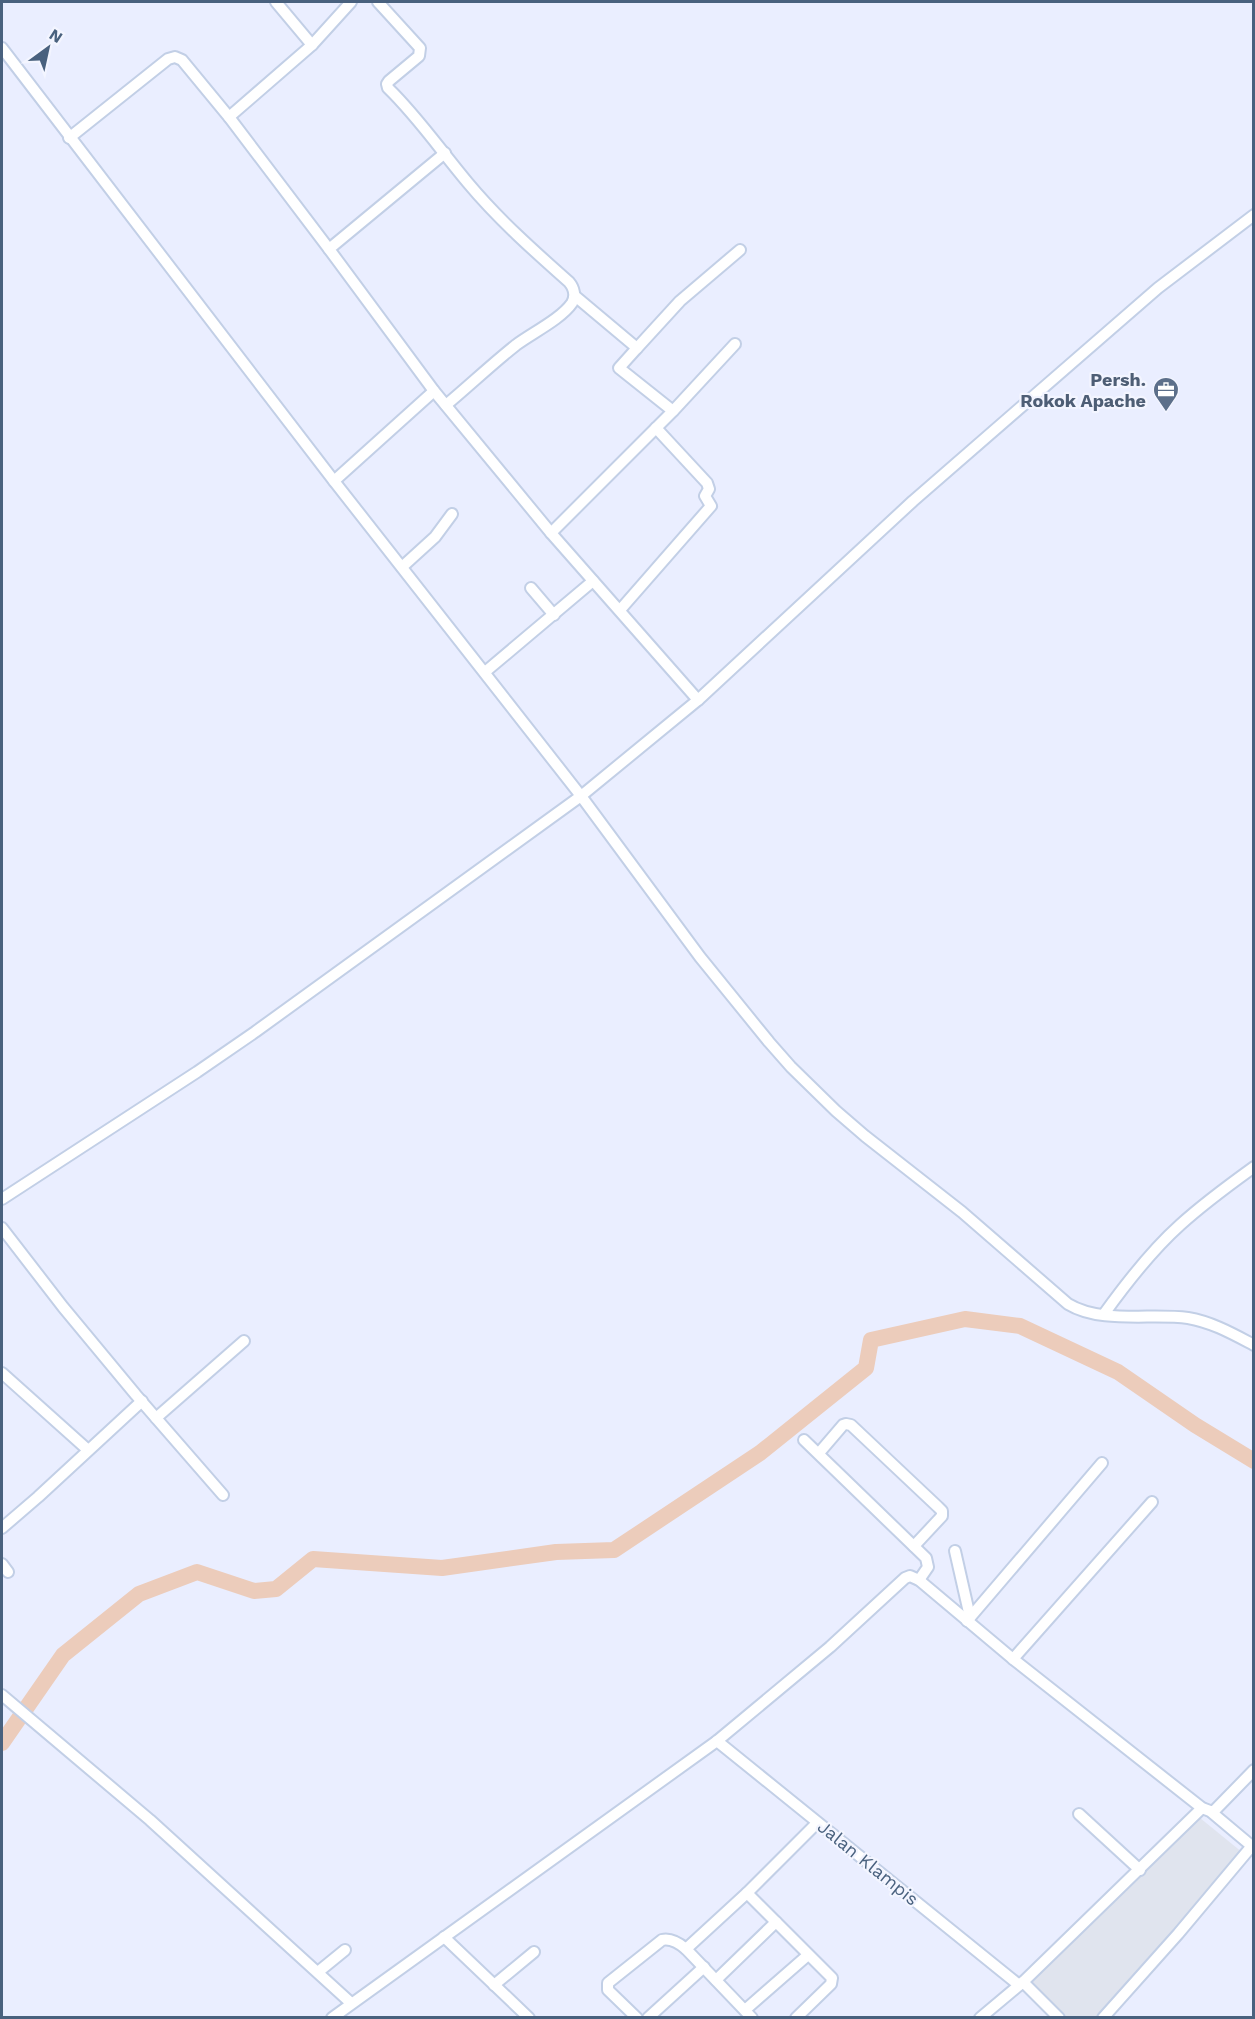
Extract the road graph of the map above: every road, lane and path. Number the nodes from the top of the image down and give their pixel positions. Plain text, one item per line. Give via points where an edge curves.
1 (276, 2) edge
2 (351, 2) edge
3 (378, 2) edge
4 (312, 45) junction
5 (2, 48) edge
6 (228, 117) junction
7 (69, 138) junction
8 (445, 153) junction
9 (1254, 215) edge
10 (329, 249) junction
11 (740, 250) dead end
12 (575, 296) junction
13 (735, 344) dead end
14 (637, 348) junction
15 (434, 391) junction
16 (446, 405) junction
17 (673, 411) junction
18 (656, 428) junction
19 (334, 481) junction
20 (452, 514) dead end
21 (551, 533) junction
22 (402, 567) junction
23 (593, 581) junction
24 (531, 588) dead end
25 (620, 610) junction
26 (554, 615) junction
27 (486, 672) junction
28 (698, 700) junction
29 (581, 796) junction
30 (1254, 1167) edge
31 (2, 1199) edge
32 (2, 1228) edge
33 (1104, 1314) junction
34 (244, 1341) dead end
35 (1254, 1345) edge
36 (3, 1379) edge
37 (142, 1401) junction
38 (156, 1418) junction
39 (804, 1440) dead end
40 (88, 1450) junction
41 (819, 1453) junction
42 (1102, 1463) dead end
43 (223, 1495) dead end
44 (1152, 1502) dead end
45 (2, 1528) edge
46 (914, 1546) junction
47 (956, 1551) dead end
48 (919, 1580) junction
49 (968, 1619) junction
50 (1013, 1659) junction
51 (2, 1695) edge
52 (717, 1741) junction
53 (1254, 1770) edge
54 (1206, 1810) junction
55 (1079, 1814) dead end
56 (817, 1822) junction
57 (1252, 1848) edge
58 (1140, 1870) junction
59 (747, 1893) junction
60 (776, 1922) junction
61 (444, 1937) junction
62 (686, 1949) junction
63 (345, 1950) dead end
64 (534, 1952) dead end
65 (808, 1955) junction
66 (704, 1967) junction
67 (318, 1972) junction
68 (716, 1980) junction
69 (1021, 1984) junction
70 (494, 1985) junction
71 (351, 2003) junction
72 (749, 2014) edge
73 (332, 2018) edge
74 (529, 2018) edge
75 (638, 2018) edge
76 (648, 2018) edge
77 (796, 2018) edge
78 (980, 2018) edge
79 (1059, 2018) edge
80 (1103, 2018) edge

1 - 4 street
2 - 4 street
3 - 8 street via 421,52 389,81 388,88
4 - 6 street
5 - 7 street
6 - 7 street via 182,60 174,57
6 - 10 street
7 - 19 street
8 - 10 street
8 - 12 street via 508,226 569,282
9 - 28 street via 1158,288 913,501
10 - 15 street
11 - 14 street via 680,301
12 - 14 street
12 - 16 street via 565,310 515,345
13 - 17 street
14 - 17 street via 619,369
15 - 16 street
15 - 19 street
16 - 21 street
17 - 18 street
18 - 21 street
18 - 25 street via 706,483 709,489 705,496 711,506
19 - 22 street
20 - 22 street via 435,537
21 - 23 street
22 - 27 street
23 - 25 street
23 - 26 street
24 - 26 street
25 - 28 street
26 - 27 street
27 - 29 street
28 - 29 street
29 - 31 street via 255,1032
29 - 33 street via 700,957 769,1042 819,1095 1068,1304
30 - 33 street via 1168,1236
32 - 37 street
33 - 35 street via 1190,1319
34 - 38 street
36 - 40 street
37 - 38 street
37 - 40 street
38 - 43 street
39 - 41 street
40 - 45 street
41 - 46 street
41 - 46 street via 848,1424 938,1507 942,1516
42 - 49 street
44 - 50 street
46 - 48 street via 929,1564
47 - 49 street
48 - 49 street
48 - 52 street via 905,1578 830,1647
49 - 50 street
50 - 54 street
51 - 67 street via 150,1820
52 - 56 street, Jalan Klampis
52 - 61 street
53 - 54 street via 1214,1810
54 - 57 street
54 - 58 street
55 - 58 street
56 - 59 street
56 - 69 street, Jalan Klampis
57 - 80 street
58 - 69 street
59 - 60 street
59 - 62 street
60 - 65 street
60 - 68 street
61 - 70 street
61 - 71 street
62 - 66 street
62 - 75 street via 678,1942 662,1940 608,1983 608,1990
63 - 67 street
64 - 70 street
65 - 72 street
65 - 77 street via 833,1981
66 - 68 street
66 - 76 street
67 - 71 street
68 - 72 street
69 - 78 street
69 - 79 street, Jalan Klampis
70 - 74 street
71 - 73 street

